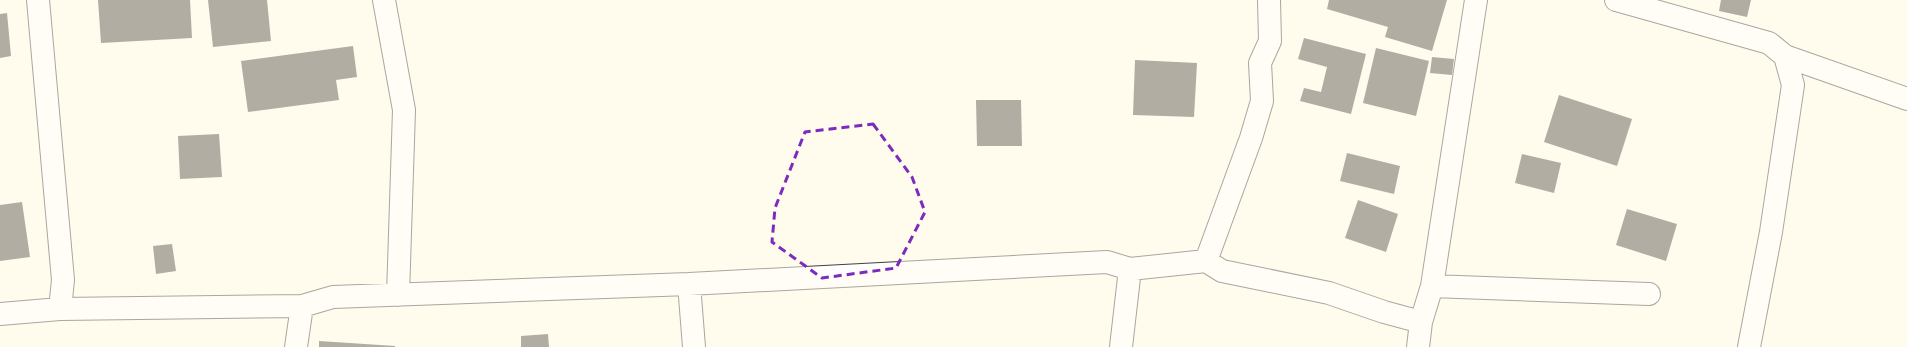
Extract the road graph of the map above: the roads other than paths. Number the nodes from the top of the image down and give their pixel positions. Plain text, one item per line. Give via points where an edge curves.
1 (38, 0) edge
2 (384, 0) edge
3 (1269, 0) edge
4 (1476, 0) edge
5 (1616, 0) edge
6 (1785, 56) junction
7 (1907, 99) edge
8 (1206, 261) junction
9 (1130, 269) junction
10 (689, 284) junction
11 (1432, 286) junction
12 (1649, 294) dead end
13 (398, 295) junction
14 (302, 306) junction
15 (60, 309) junction
16 (0, 314) edge
17 (1422, 322) junction
18 (296, 347) edge
19 (694, 347) edge
20 (1121, 347) edge
21 (1418, 347) edge
22 (1749, 347) edge

1 - 15 street via 63,280
2 - 13 street via 404,110
3 - 8 street via 1270,41 1260,63 1262,101
4 - 11 street
5 - 6 street via 1769,43
6 - 7 street
6 - 22 street via 1794,85 1771,232
8 - 9 street
8 - 17 street via 1222,271 1329,293
9 - 10 street via 1107,262
9 - 20 street
10 - 13 street
10 - 19 street
11 - 12 street
11 - 17 street
13 - 14 street via 333,297
14 - 15 street
14 - 18 street
15 - 16 street
17 - 21 street

